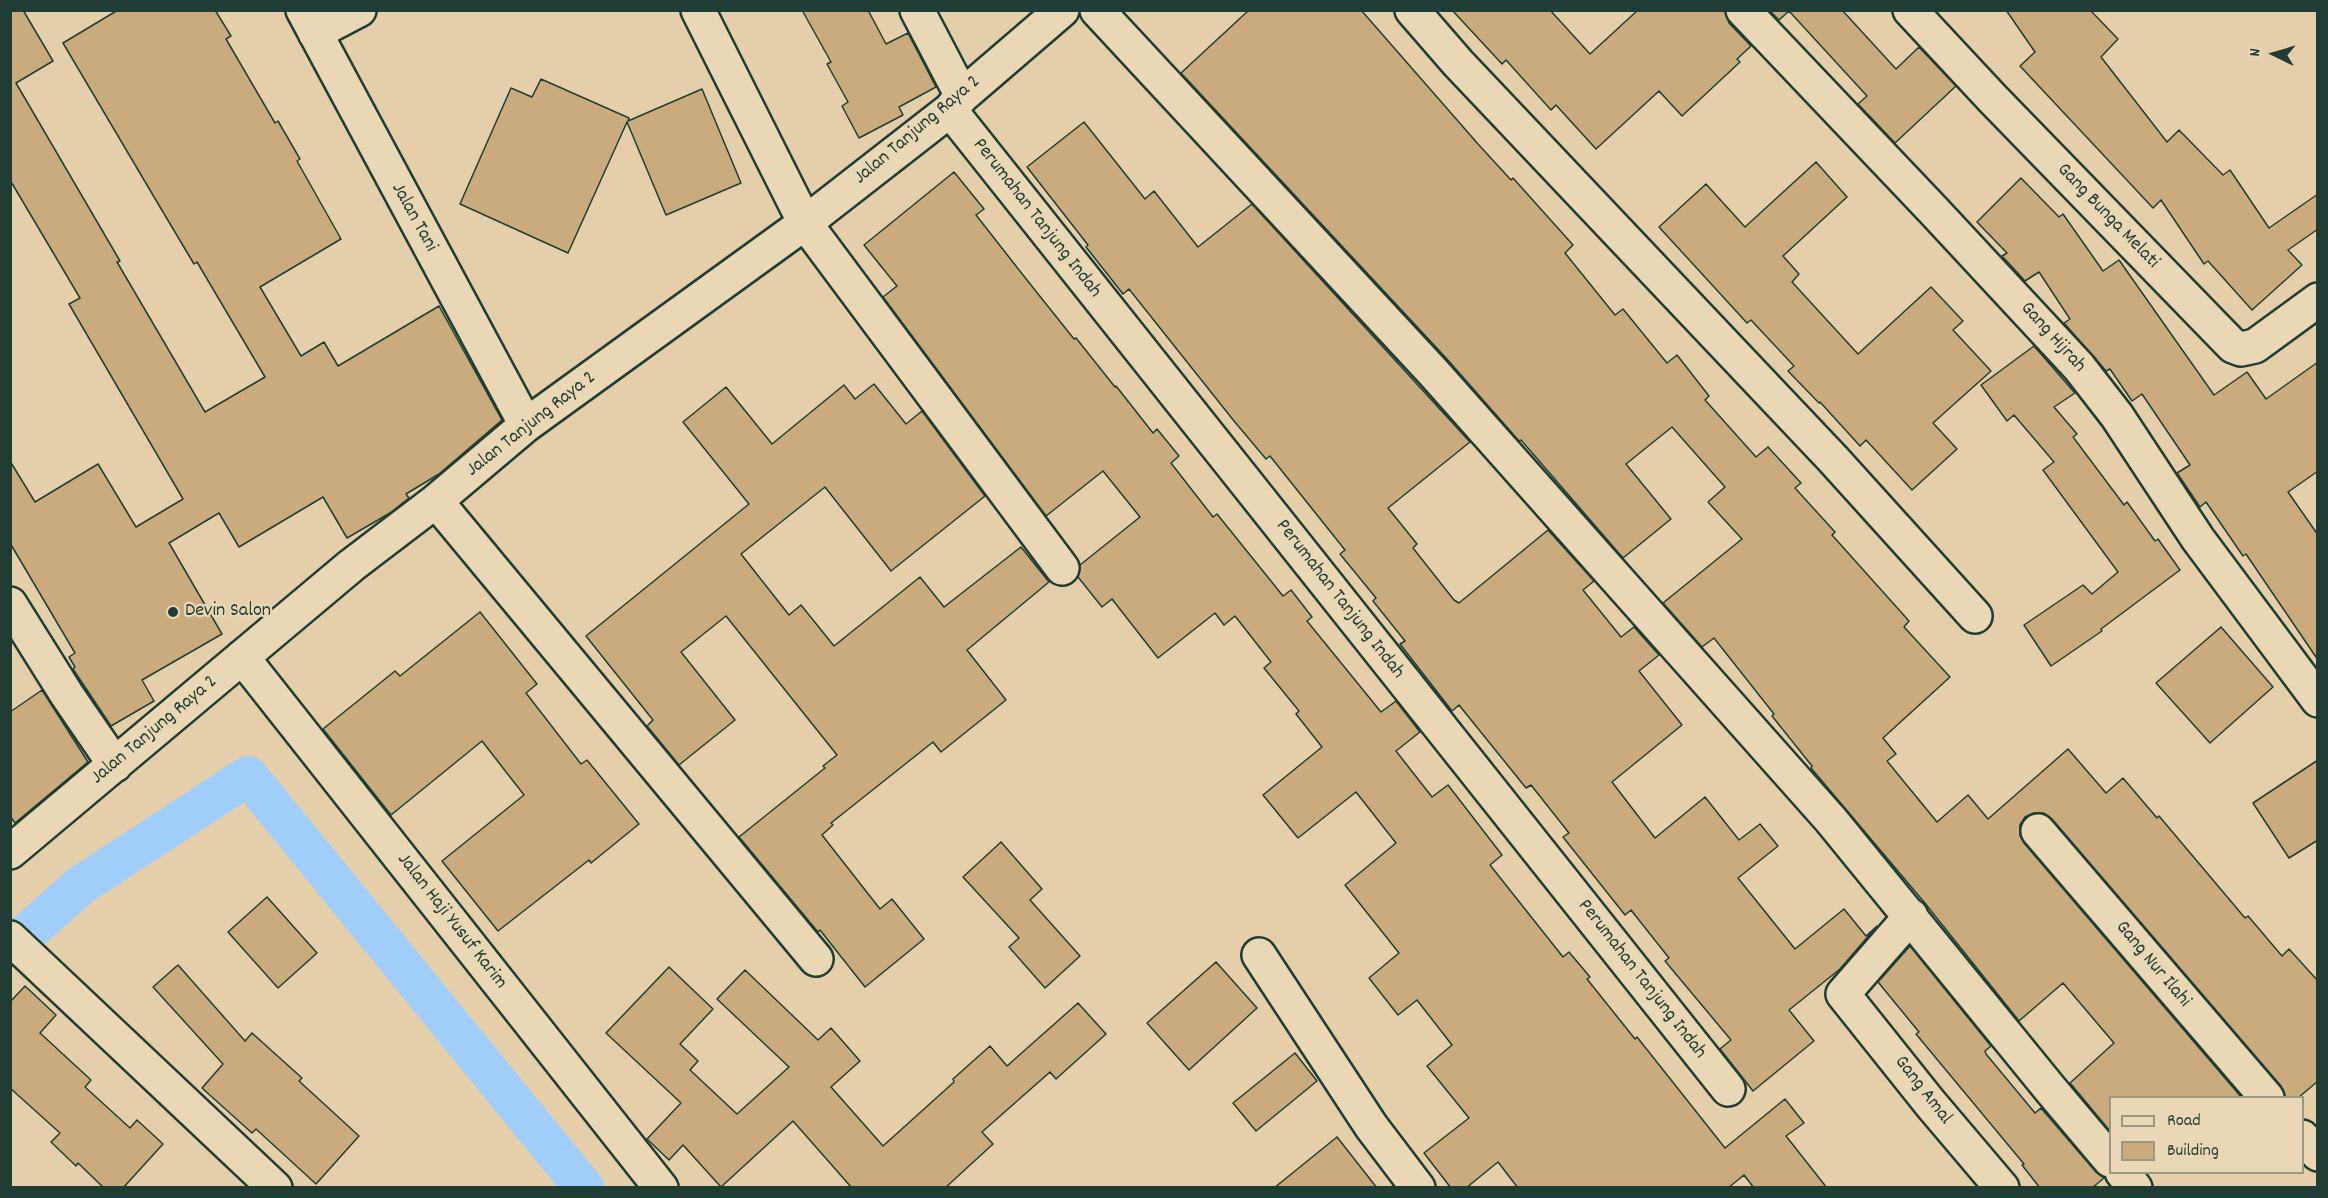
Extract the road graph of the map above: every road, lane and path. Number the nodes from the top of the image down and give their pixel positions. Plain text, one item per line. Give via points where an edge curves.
1 (359, 10) edge
2 (698, 10) edge
3 (917, 10) edge
4 (1062, 10) edge
5 (1097, 10) edge
6 (1412, 10) edge
7 (1743, 10) edge
8 (1910, 10) edge
9 (309, 22) edge
10 (956, 103) junction
11 (805, 223) junction
12 (2314, 311) edge
13 (526, 425) junction
14 (436, 501) junction
15 (1062, 568) dead end
16 (10, 604) edge
17 (1975, 616) dead end
18 (242, 657) junction
19 (2318, 700) edge
20 (115, 765) junction
21 (2038, 831) dead end
22 (11, 851) edge
23 (1911, 916) junction
24 (17, 945) edge
25 (1259, 955) dead end
26 (816, 959) dead end
27 (1728, 1089) dead end
28 (2265, 1096) edge
29 (2304, 1139) edge
30 (2318, 1154) edge
31 (2109, 1159) edge
32 (2123, 1174) edge
33 (275, 1188) edge
34 (661, 1188) edge
35 (1418, 1188) edge
36 (2002, 1188) edge
37 (2135, 1188) edge

1 - 9 street
2 - 11 street
3 - 10 street, Perumahan Tanjung Indah
4 - 10 street, Jalan Tanjung Raya 2
5 - 23 street via 1549,500 1832,820
6 - 17 street
7 - 19 street, Gang Hijrah via 2079,367 2117,416 2198,538
8 - 12 street, Gang Bunga Melati via 2233,346 2255,346
9 - 13 street, Jalan Tani
10 - 11 street, Jalan Tanjung Raya 2
10 - 27 street, Perumahan Tanjung Indah
11 - 13 street, Jalan Tanjung Raya 2
11 - 15 street
13 - 14 street, Jalan Tanjung Raya 2
14 - 18 street, Jalan Tanjung Raya 2
14 - 26 street
16 - 20 street
18 - 20 street, Jalan Tanjung Raya 2
18 - 34 street, Jalan Haji Yusuf Karim
20 - 22 street, Jalan Tanjung Raya 2
21 - 28 street, Gang Nur Ilahi
23 - 31 street
23 - 36 street, Gang Amal via 1843,994
24 - 33 street
25 - 35 street via 1365,1116
29 - 30 street
32 - 37 street

